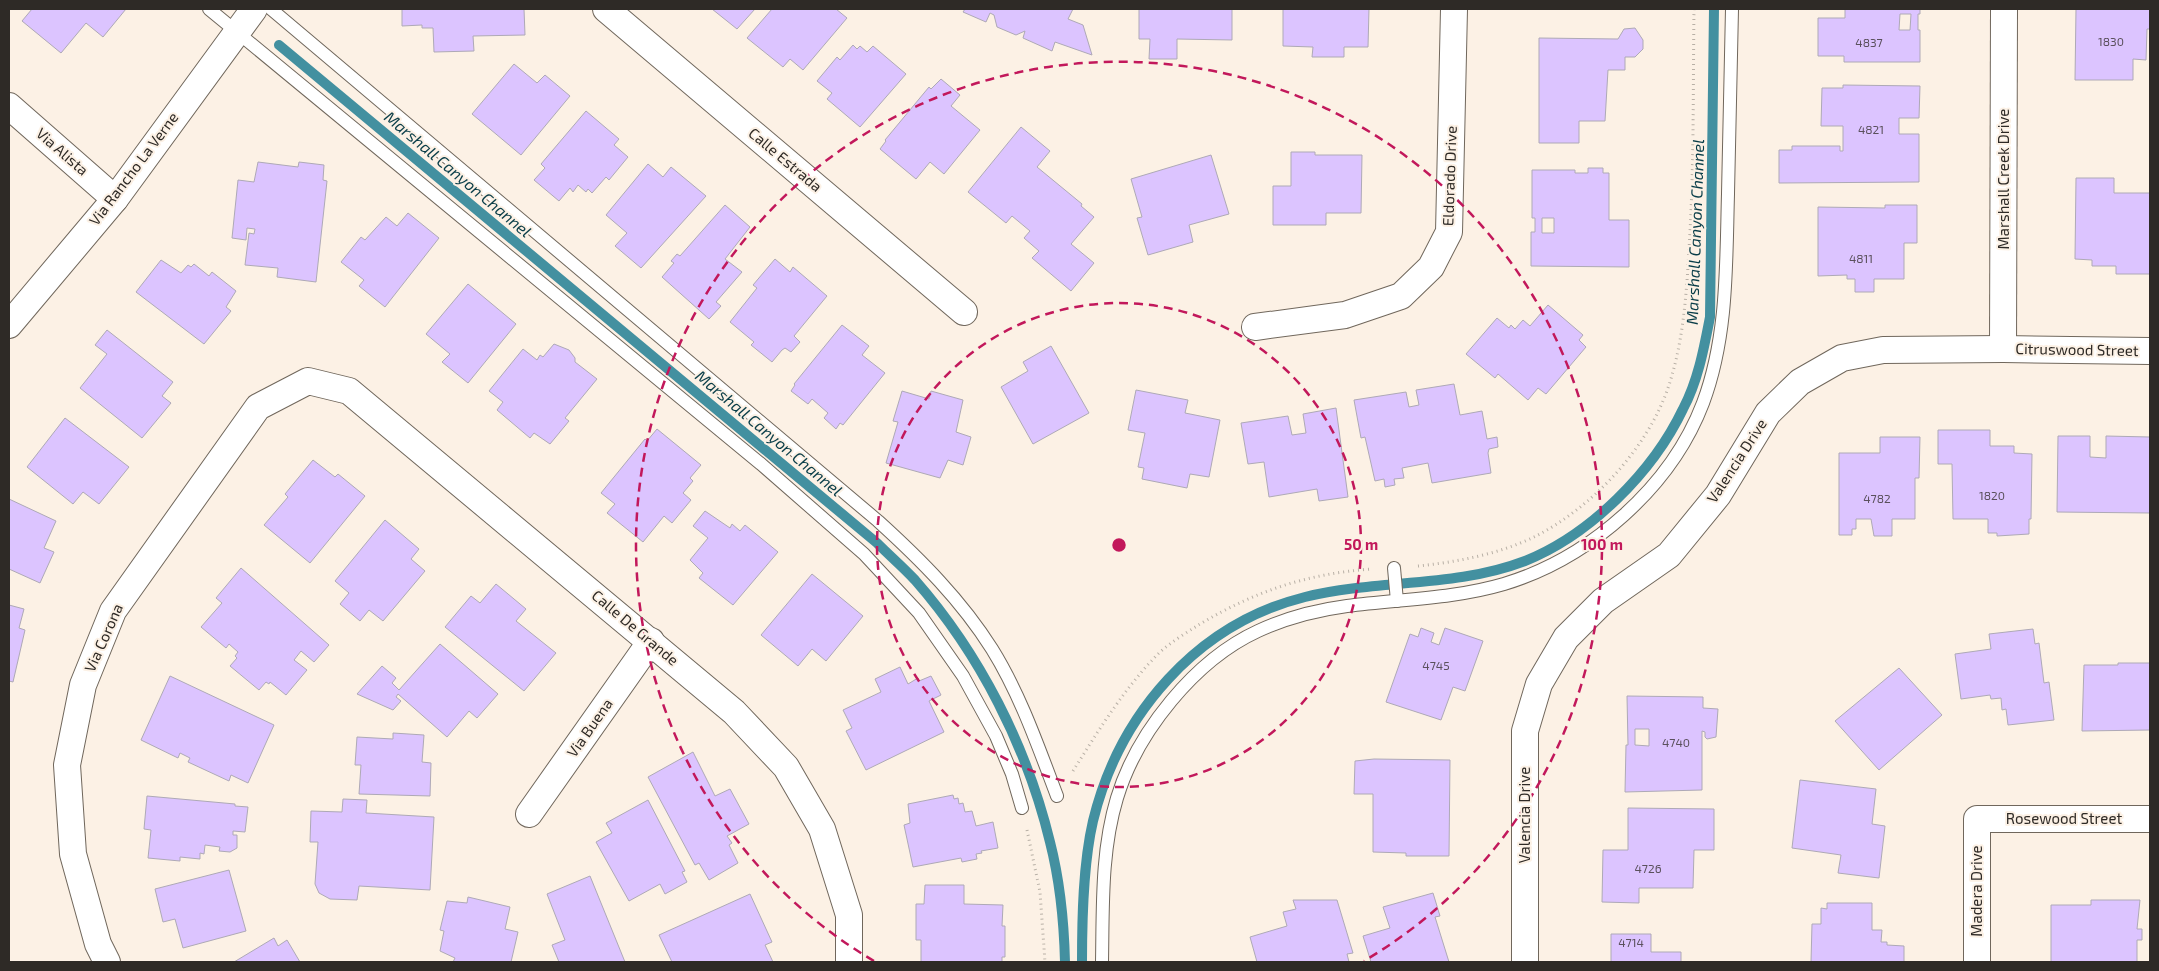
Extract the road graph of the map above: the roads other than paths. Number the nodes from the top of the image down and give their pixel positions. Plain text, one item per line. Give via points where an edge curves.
1 (209, 9) edge
2 (254, 9) edge
3 (271, 9) edge
4 (606, 9) edge
5 (1454, 9) edge
6 (1732, 9) edge
7 (2004, 9) edge
8 (235, 32) junction
9 (9, 106) edge
10 (115, 199) junction
11 (964, 312) dead end
12 (9, 325) edge
13 (1254, 327) dead end
14 (2003, 349) junction
15 (2150, 351) edge
16 (308, 381) joint
17 (1394, 568) road end
18 (1397, 601) junction
19 (651, 641) junction
20 (1057, 796) dead end
21 (1022, 808) road end
22 (529, 814) dead end
23 (1977, 819) joint
24 (2150, 819) edge
25 (107, 962) edge
26 (849, 962) edge
27 (1102, 962) edge
28 (1525, 962) edge
29 (1977, 962) edge

1 - 8 lane
2 - 8 street, Via Rancho La Verne
3 - 20 lane via 878,521 928,567 960,603 993,650 1028,721
4 - 11 street, Calle Estrada
5 - 13 street, Eldorado Drive via 1449,232 1432,267 1401,296 1345,315
6 - 18 lane via 1726,288 1717,359 1703,404 1685,444 1644,495 1612,527 1572,554 1503,584 1457,595
7 - 14 street, Marshall Creek Drive
8 - 10 street, Via Rancho La Verne
8 - 21 lane via 761,464 864,554 919,613 963,676 996,736
9 - 10 street, Via Alista
10 - 12 street, Via Rancho La Verne
14 - 15 street, Citruswood Street
14 - 28 street, Valencia Drive via 1883,350 1842,358 1800,382 1768,413 1718,495 1668,554 1603,601 1566,638 1539,684 1526,731
16 - 19 street, Calle De Grande via 349,390
16 - 25 street, Via Corona via 258,407 113,611 83,685 67,765 73,854 98,944
17 - 18 lane
18 - 27 lane via 1345,606 1298,616 1257,631 1205,665 1168,704 1136,751 1117,798 1104,862
19 - 22 street, Via Buena
19 - 26 street, Calle De Grande via 734,712 786,767 822,829 849,915
23 - 24 street, Rosewood Street
23 - 29 street, Madera Drive

